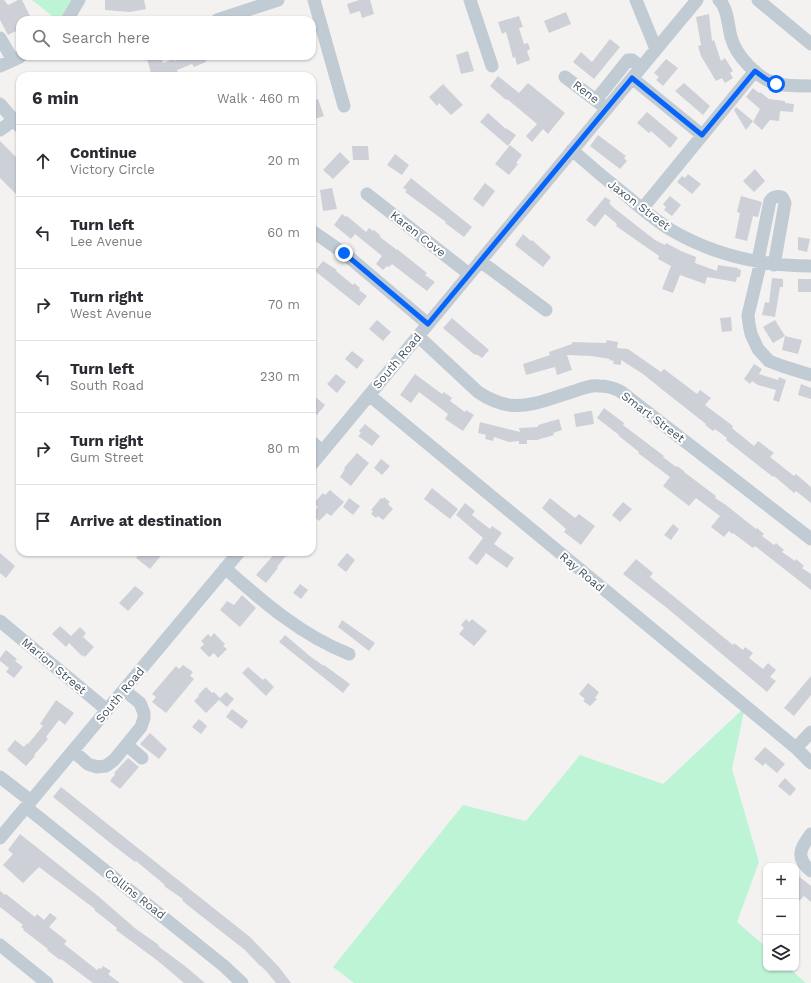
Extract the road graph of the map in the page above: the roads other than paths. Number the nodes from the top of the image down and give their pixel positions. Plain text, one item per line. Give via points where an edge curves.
1 (79, 0) edge
2 (278, 0) edge
3 (314, 0) edge
4 (470, 0) edge
5 (636, 0) edge
6 (697, 0) edge
7 (718, 0) edge
8 (758, 0) edge
9 (69, 16) edge
10 (229, 16) edge
11 (0, 38) edge
12 (811, 44) edge
13 (656, 49) junction
14 (16, 56) edge
15 (16, 59) edge
16 (0, 66) edge
17 (492, 66) dead end
18 (641, 67) junction
19 (755, 71) junction
20 (565, 77) dead end
21 (632, 78) junction
22 (811, 86) edge
23 (596, 100) junction
24 (0, 104) edge
25 (344, 106) dead end
26 (607, 108) junction
27 (16, 122) edge
28 (16, 123) edge
29 (0, 130) edge
30 (702, 135) junction
31 (572, 150) junction
32 (367, 194) dead end
33 (642, 209) junction
34 (316, 234) edge
35 (480, 261) junction
36 (760, 262) junction
37 (774, 265) junction
38 (811, 266) edge
39 (469, 274) junction
40 (546, 310) dead end
41 (428, 324) junction
42 (418, 336) junction
43 (811, 375) edge
44 (369, 395) junction
45 (316, 446) edge
46 (322, 451) junction
47 (316, 459) edge
48 (811, 539) edge
49 (236, 556) edge
50 (225, 568) junction
51 (0, 621) edge
52 (350, 654) dead end
53 (124, 690) junction
54 (107, 710) junction
55 (811, 732) edge
56 (127, 745) junction
57 (796, 748) junction
58 (73, 751) junction
59 (142, 758) dead end
60 (811, 763) edge
61 (0, 777) edge
62 (28, 804) junction
63 (811, 834) edge
64 (0, 838) edge
65 (811, 871) edge
66 (0, 945) edge
67 (47, 983) edge
68 (242, 983) edge

1 - 9 street
2 - 10 street
3 - 25 street
4 - 17 street
5 - 13 street
6 - 13 street, South Road
7 - 19 street via 722,3 734,47
8 - 12 street
11 - 14 street
13 - 18 street, South Road
15 - 16 street
18 - 21 street, South Road
18 - 23 street via 628,60
19 - 22 street via 776,84
19 - 30 street
20 - 23 street, Rene
21 - 26 street, South Road
21 - 30 street
23 - 26 street, Rene
24 - 27 street
26 - 31 street, South Road
28 - 29 street
30 - 33 street
31 - 33 street, Jaxon Street
31 - 35 street, South Road
32 - 39 street, Karen Cove
33 - 36 street, Jaxon Street via 689,240 716,251
34 - 41 street via 344,253
35 - 39 street, South Road
35 - 40 street
36 - 37 street, Jaxon Street
36 - 37 street via 759,255 770,201 778,196 782,197 785,203
36 - 43 street via 748,315 751,334 758,348 769,360
37 - 38 street, Jaxon Street
39 - 41 street, South Road
41 - 42 street, South Road
42 - 44 street, South Road
42 - 48 street, Smart Street via 478,392 501,403 532,404 590,386 611,387 620,391
44 - 46 street, South Road
44 - 57 street, Ray Road
45 - 46 street
46 - 47 street, South Road
49 - 50 street, South Road
50 - 52 street via 298,628
50 - 53 street, South Road
51 - 54 street, Marion Street
53 - 54 street, South Road
53 - 56 street via 140,703 144,713 141,727
54 - 58 street, South Road
55 - 57 street
56 - 58 street via 110,764 101,767 88,764
56 - 59 street
57 - 60 street, Ray Road
58 - 62 street, South Road
61 - 62 street, Collins Road
62 - 64 street, South Road
62 - 68 street, Collins Road
63 - 65 street via 803,845 800,856
66 - 67 street

